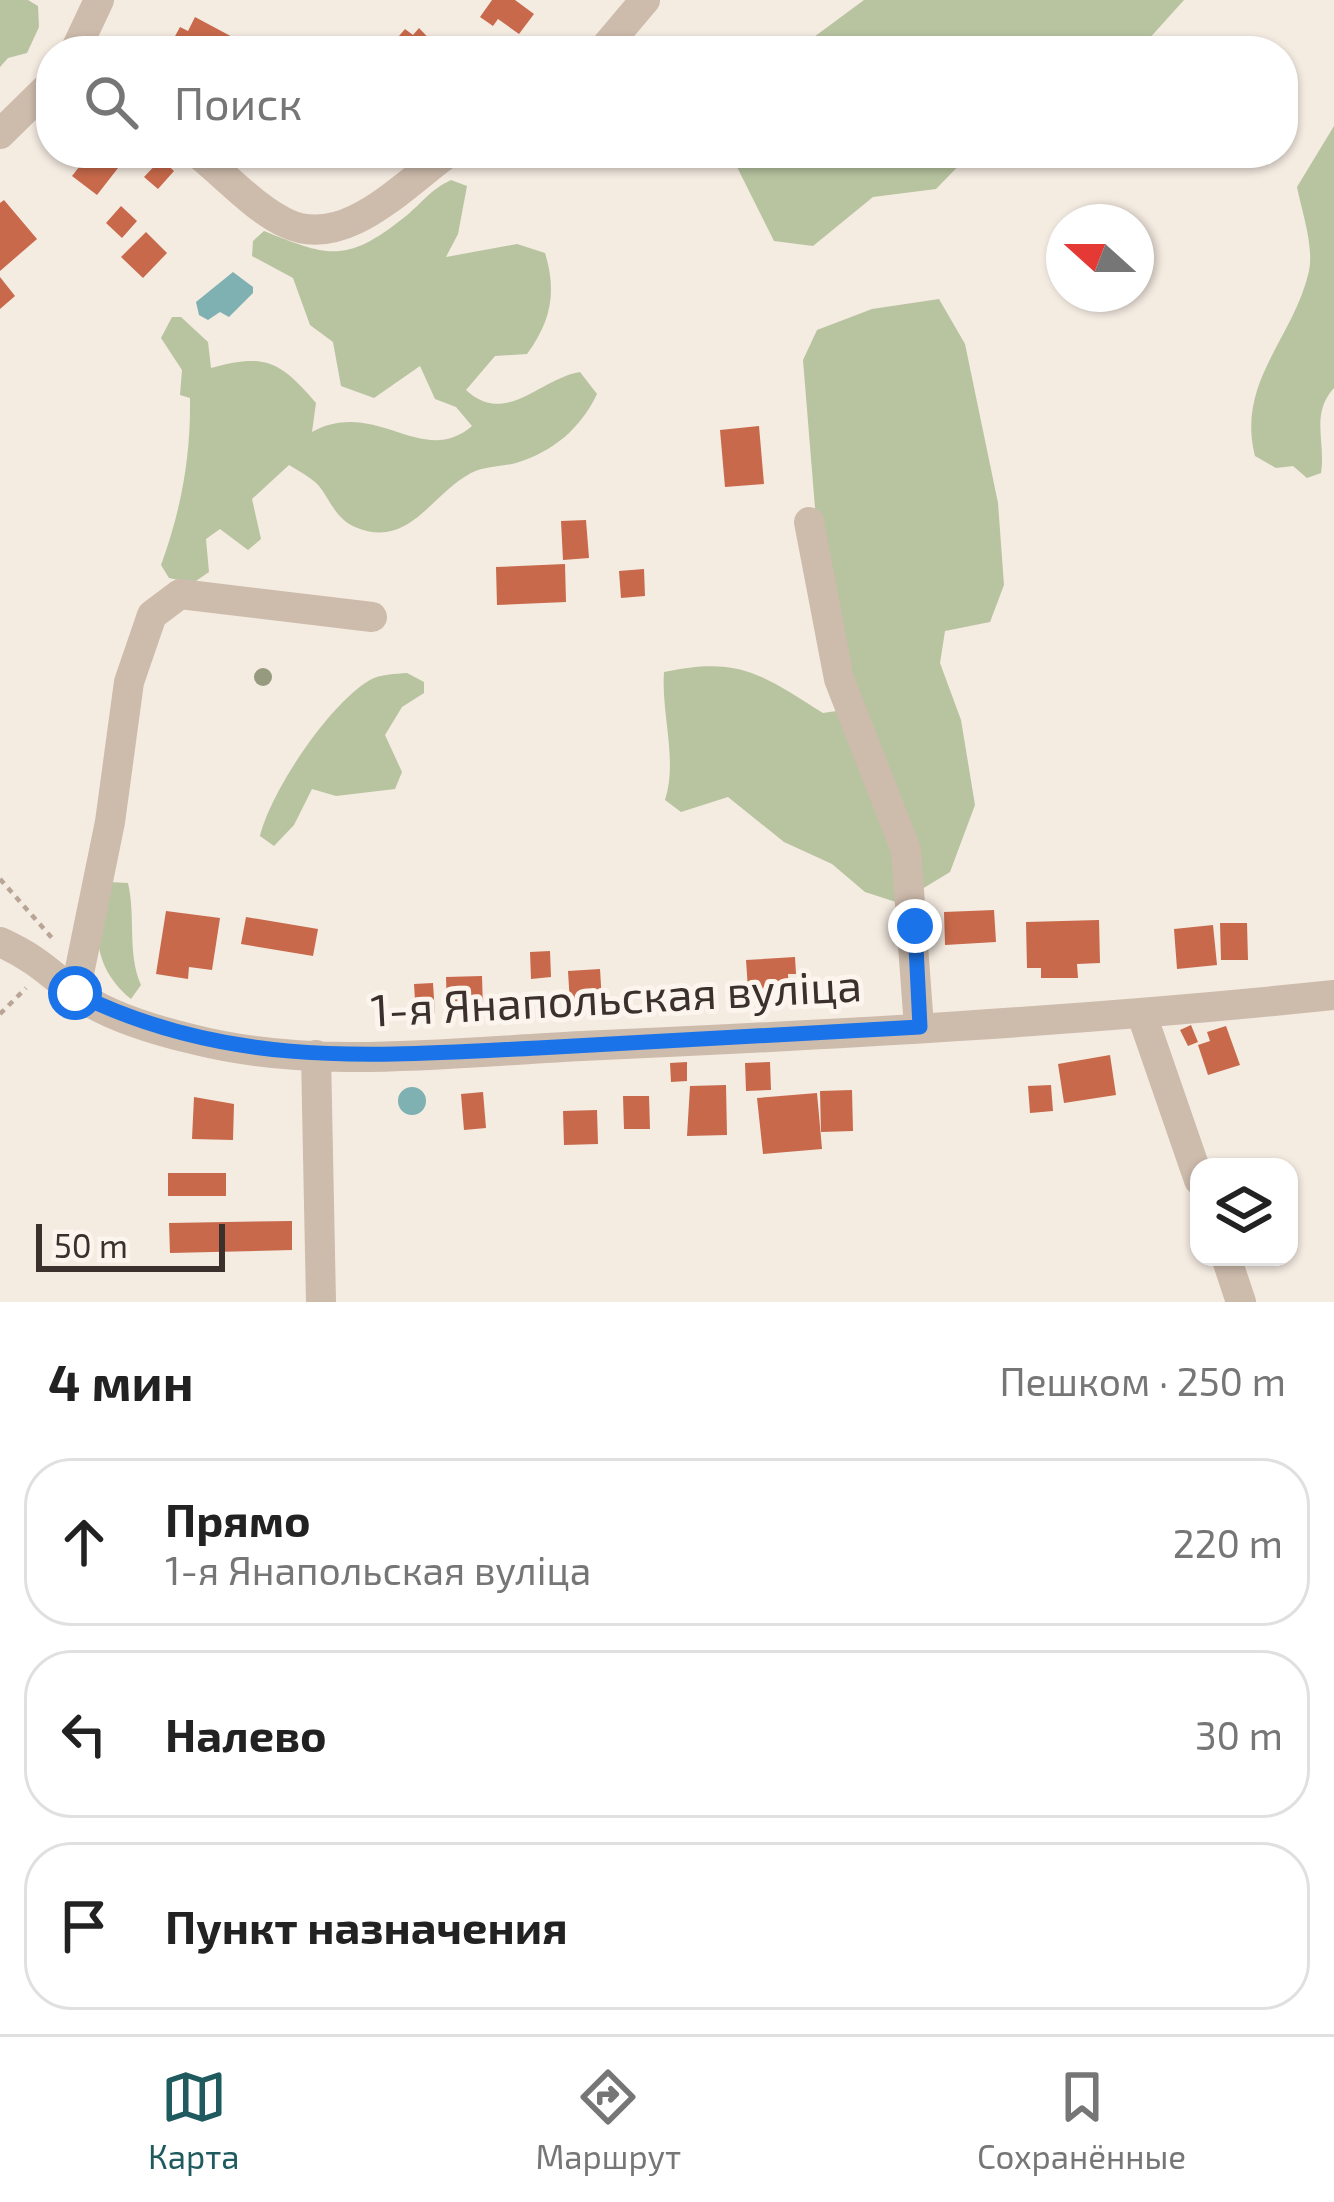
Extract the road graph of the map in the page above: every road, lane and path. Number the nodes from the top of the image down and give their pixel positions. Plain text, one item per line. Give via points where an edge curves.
1 (99, 0) edge
2 (645, 0) edge
3 (82, 36) edge
4 (615, 36) edge
5 (36, 99) edge
6 (0, 134) edge
7 (216, 168) edge
8 (427, 168) edge
9 (809, 522) dead end
10 (372, 617) dead end
11 (0, 879) edge
12 (0, 942) edge
13 (56, 944) dead end
14 (38, 976) dead end
15 (75, 993) junction
16 (1334, 995) edge
17 (0, 1014) edge
18 (1142, 1015) junction
19 (920, 1027) junction
20 (316, 1055) junction
21 (1191, 1158) edge
22 (1229, 1266) edge
23 (321, 1302) edge
24 (1241, 1302) edge

1 - 3 street
2 - 4 street
5 - 6 street
7 - 8 street via 284,223 317,232 341,228
9 - 19 street via 839,679 906,850
10 - 15 street via 180,595 152,615 129,682
11 - 13 path
12 - 15 street, 1-я Янапольская вуліца via 47,965
14 - 17 path
15 - 20 street, 1-я Янапольская вуліца via 196,1040
16 - 18 street, 1-я Янапольская вуліца
18 - 19 street, 1-я Янапольская вуліца
18 - 21 street
19 - 20 street, 1-я Янапольская вуліца
20 - 23 street
22 - 24 street

